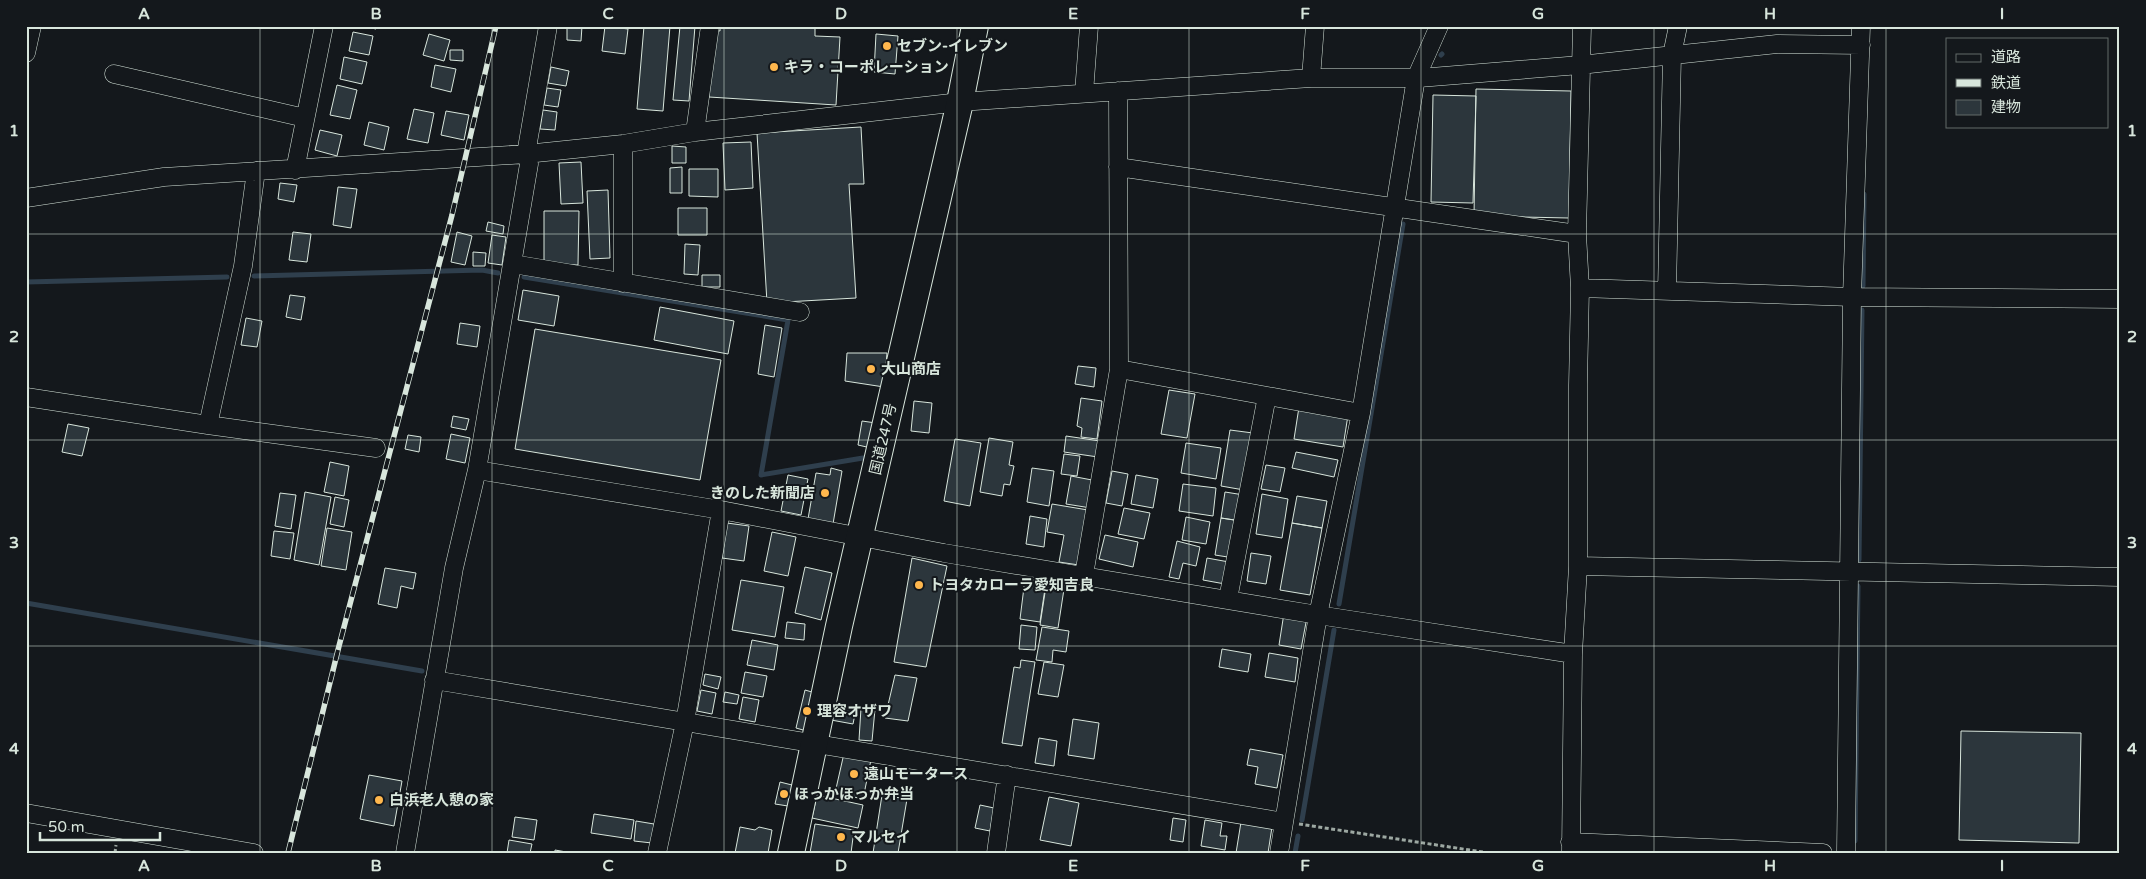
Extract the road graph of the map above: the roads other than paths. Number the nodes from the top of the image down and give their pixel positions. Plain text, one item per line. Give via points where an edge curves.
1 (32, 26) edge
2 (324, 26) edge
3 (548, 26) edge
4 (710, 26) edge
5 (975, 26) edge
6 (1088, 26) edge
7 (1315, 26) edge
8 (1440, 26) edge
9 (1582, 26) edge
10 (1678, 26) edge
11 (1861, 26) edge
12 (1861, 45) junction
13 (26, 53) edge
14 (1672, 55) junction
15 (1580, 65) junction
16 (114, 74) dead end
17 (1311, 78) junction
18 (1416, 78) junction
19 (1118, 91) junction
20 (1084, 93) junction
21 (960, 102) junction
22 (305, 118) junction
23 (695, 132) junction
24 (623, 144) junction
25 (526, 154) junction
26 (1118, 167) junction
27 (295, 170) junction
28 (256, 171) junction
29 (26, 198) edge
30 (1395, 208) junction
31 (1578, 234) junction
32 (513, 264) junction
33 (623, 283) junction
34 (1580, 288) junction
35 (1667, 291) junction
36 (1852, 297) junction
37 (2120, 299) edge
38 (800, 312) dead end
39 (1119, 369) junction
40 (1267, 396) junction
41 (26, 397) edge
42 (1361, 413) junction
43 (208, 426) junction
44 (376, 448) dead end
45 (477, 470) junction
46 (721, 510) junction
47 (860, 538) junction
48 (1578, 566) junction
49 (1850, 573) junction
50 (1084, 575) junction
51 (2120, 577) edge
52 (1228, 599) junction
53 (1318, 615) junction
54 (1573, 654) junction
55 (434, 680) junction
56 (686, 722) junction
57 (813, 743) junction
58 (1007, 775) junction
59 (26, 813) edge
60 (1284, 822) junction
61 (1570, 847) edge
62 (254, 853) edge
63 (405, 853) edge
64 (657, 853) edge
65 (791, 853) edge
66 (996, 853) edge
67 (1279, 853) edge
68 (1823, 853) edge
69 (1846, 853) edge

1 - 13 street
2 - 22 street
3 - 25 street
4 - 23 street
5 - 21 highway, 国道247号
6 - 20 street
7 - 17 street
8 - 18 street
9 - 15 street
10 - 14 street
11 - 12 street
12 - 14 street via 1777,44
12 - 36 street
14 - 15 street
14 - 35 street
15 - 18 street
15 - 31 street
16 - 22 street
17 - 18 street
17 - 19 street
18 - 30 street
19 - 20 street
19 - 26 street
20 - 21 street
21 - 23 street
21 - 47 highway, 国道247号
22 - 27 street
23 - 24 street
24 - 25 street
24 - 33 street
25 - 27 street
25 - 32 street via 529,164
26 - 30 street
26 - 39 street
27 - 28 street
28 - 29 street via 164,177
28 - 43 street via 243,266
30 - 31 street
30 - 42 street
31 - 34 street
32 - 33 street
32 - 45 street
33 - 38 street
34 - 35 street
34 - 48 street
35 - 36 street
36 - 37 street
36 - 49 street
39 - 40 street
39 - 50 street
40 - 42 street
40 - 52 street
41 - 43 street
42 - 53 street
43 - 44 street
45 - 46 street
45 - 55 street via 454,568
46 - 47 street
46 - 56 street
47 - 50 street
47 - 57 highway, 国道247号
48 - 49 street
48 - 54 street
49 - 51 street
49 - 69 street
50 - 52 street
52 - 53 street
53 - 54 street
53 - 60 street
54 - 61 street
55 - 56 street
55 - 63 street
56 - 57 street
56 - 64 street
57 - 58 street
57 - 65 highway, 国道247号
58 - 60 street
58 - 66 street
59 - 62 street
60 - 67 street
61 - 68 street

